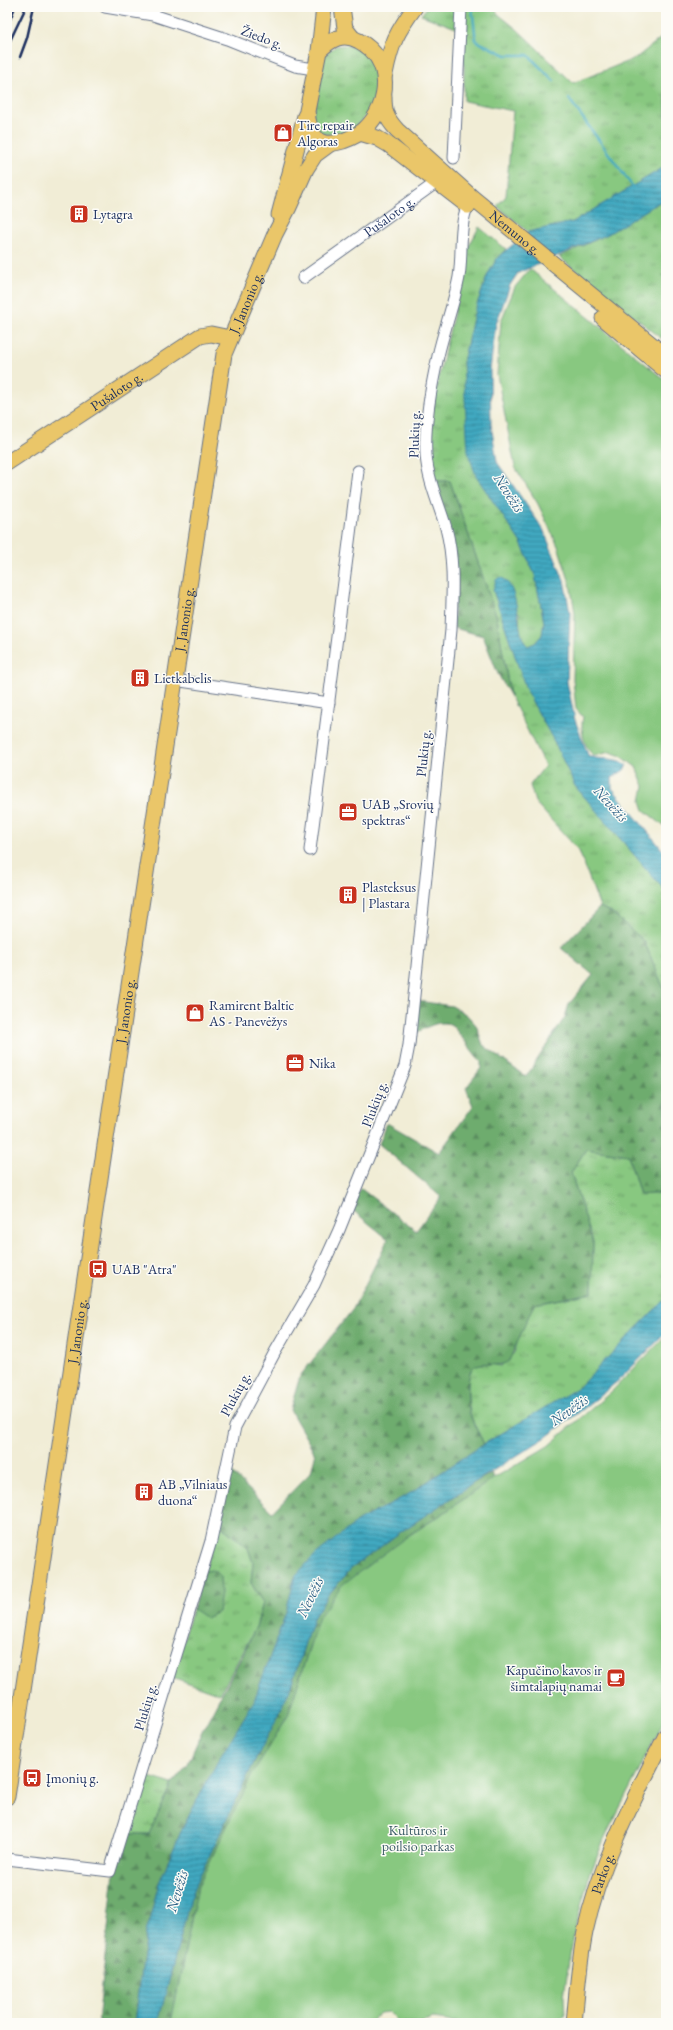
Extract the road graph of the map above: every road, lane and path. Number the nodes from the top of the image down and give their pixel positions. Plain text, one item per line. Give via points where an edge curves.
1 (106, 7) edge
2 (324, 7) edge
3 (342, 7) edge
4 (415, 7) edge
5 (461, 7) edge
6 (396, 33) junction
7 (352, 37) junction
8 (369, 46) junction
9 (319, 51) junction
10 (314, 69) junction
11 (385, 74) junction
12 (384, 96) junction
13 (307, 111) junction
14 (360, 133) junction
15 (330, 144) junction
16 (454, 158) dead end
17 (437, 182) junction
18 (470, 202) junction
19 (275, 234) junction
20 (303, 278) dead end
21 (621, 326) junction
22 (230, 338) junction
23 (666, 356) edge
24 (666, 371) edge
25 (7, 463) edge
26 (358, 471) dead end
27 (174, 680) junction
28 (329, 703) junction
29 (310, 850) dead end
30 (666, 1735) edge
31 (7, 1798) edge
32 (7, 1859) edge
33 (574, 2023) edge

1 - 10 street, Žiedo g. via 153,15 227,39 295,66
2 - 9 main road
3 - 7 main road via 345,28
4 - 6 main road
5 - 16 street
6 - 8 main road via 383,44
6 - 11 main road via 389,51
7 - 8 main road
7 - 9 main road via 335,39
8 - 11 main road
9 - 10 main road
10 - 13 main road
11 - 12 main road
12 - 14 main road via 374,118
12 - 18 main road, Nemuno g. via 386,118
13 - 15 main road via 309,128 313,135
13 - 19 main road, J. Janonio g.
14 - 15 main road
14 - 17 main road, Nemuno g. via 378,138
15 - 19 main road, J. Janonio g. via 315,155 306,169
17 - 18 main road, Nemuno g.
17 - 20 street, Pušaloto g.
18 - 21 main road, Nemuno g.
18 - 32 street, Plukių g. via 464,216 459,276 438,356 426,434 430,480 446,529 453,566 450,630 423,914 405,1066 317,1278 235,1426 211,1541 110,1871
19 - 22 main road, J. Janonio g.
21 - 23 main road, Nemuno g.
21 - 24 main road, Nemuno g.
22 - 25 main road, Pušaloto g. via 211,334 200,336
22 - 27 main road, J. Janonio g. via 222,366
26 - 28 street
27 - 28 street
27 - 31 main road, J. Janonio g.
28 - 29 street
30 - 33 main road, Parko g. via 628,1813 602,1876 585,1933

